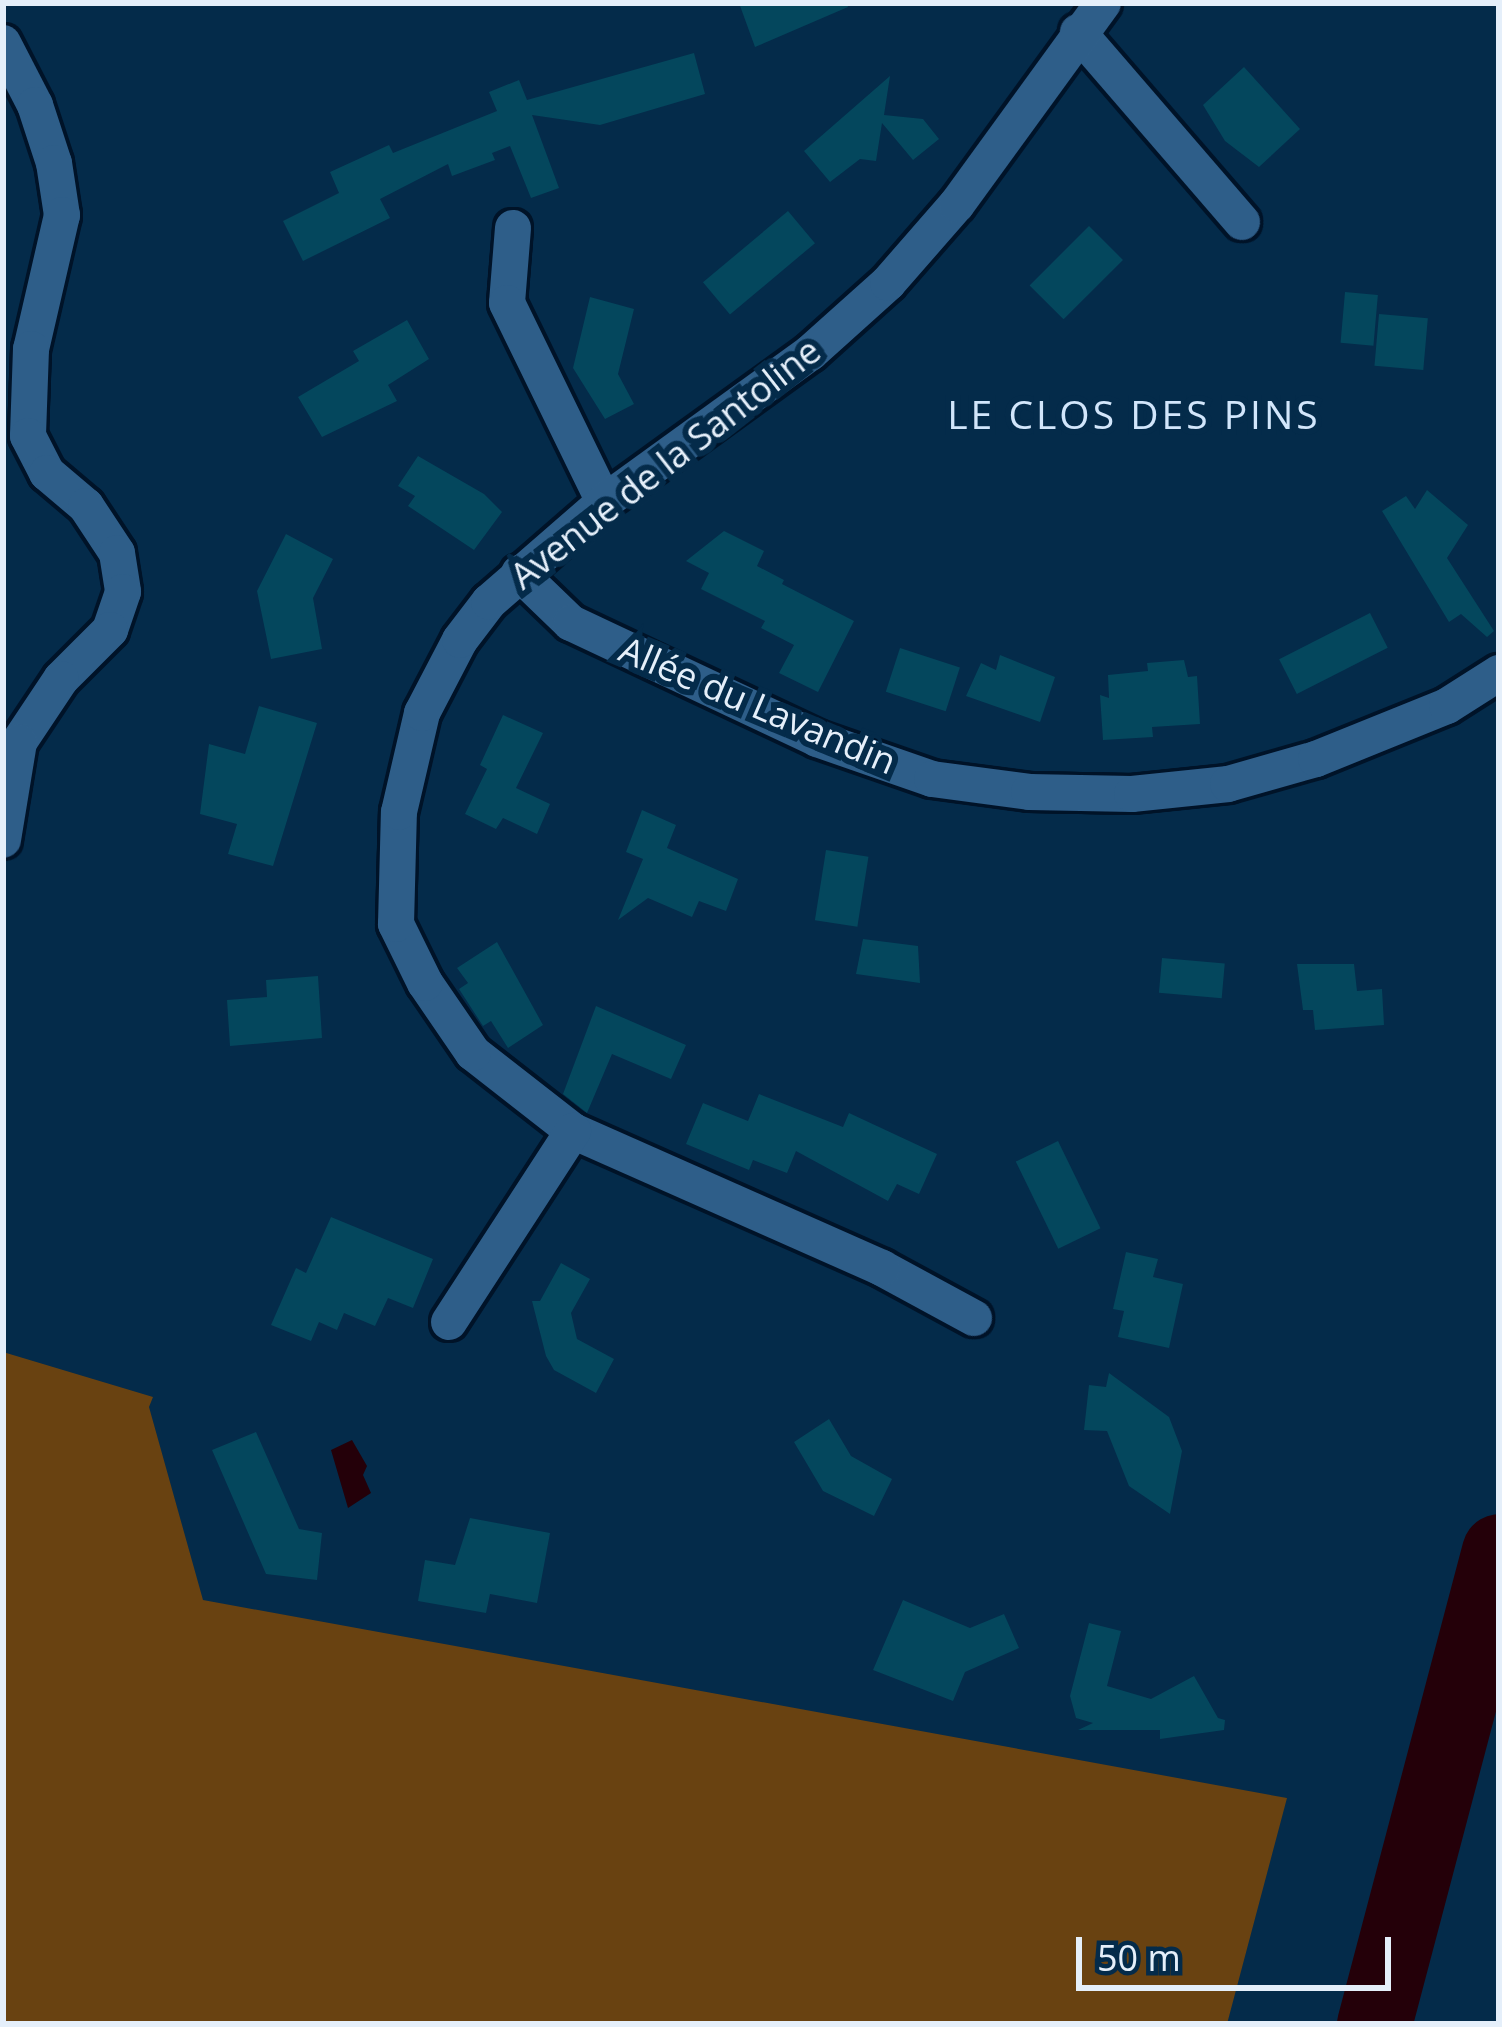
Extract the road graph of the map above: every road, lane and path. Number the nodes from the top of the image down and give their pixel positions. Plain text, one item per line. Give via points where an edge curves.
1 (1103, 3) edge
2 (1078, 32) junction
3 (3, 43) edge
4 (1242, 222) dead end
5 (513, 228) dead end
6 (604, 502) junction
7 (519, 573) junction
8 (1499, 673) edge
9 (3, 839) edge
10 (573, 1130) junction
11 (974, 1318) dead end
12 (449, 1322) dead end

1 - 2 street, Avenue de la Santoline
2 - 4 street
2 - 6 street, Avenue de la Santoline via 957,204 888,283 810,352
3 - 9 street via 35,105 62,215 31,349 28,436 47,473 86,506 117,553 123,592 110,630 61,679 19,742
5 - 6 street via 507,303
6 - 7 street, Avenue de la Santoline
7 - 8 street, Allée du Lavandin via 571,623 818,739 932,778 1029,792 1132,794 1228,784 1316,760 1447,706
7 - 10 street, Avenue de la Santoline via 460,640 422,713 399,812 396,924 473,1053
10 - 11 street, Avenue de la Santoline via 882,1268
10 - 12 street

